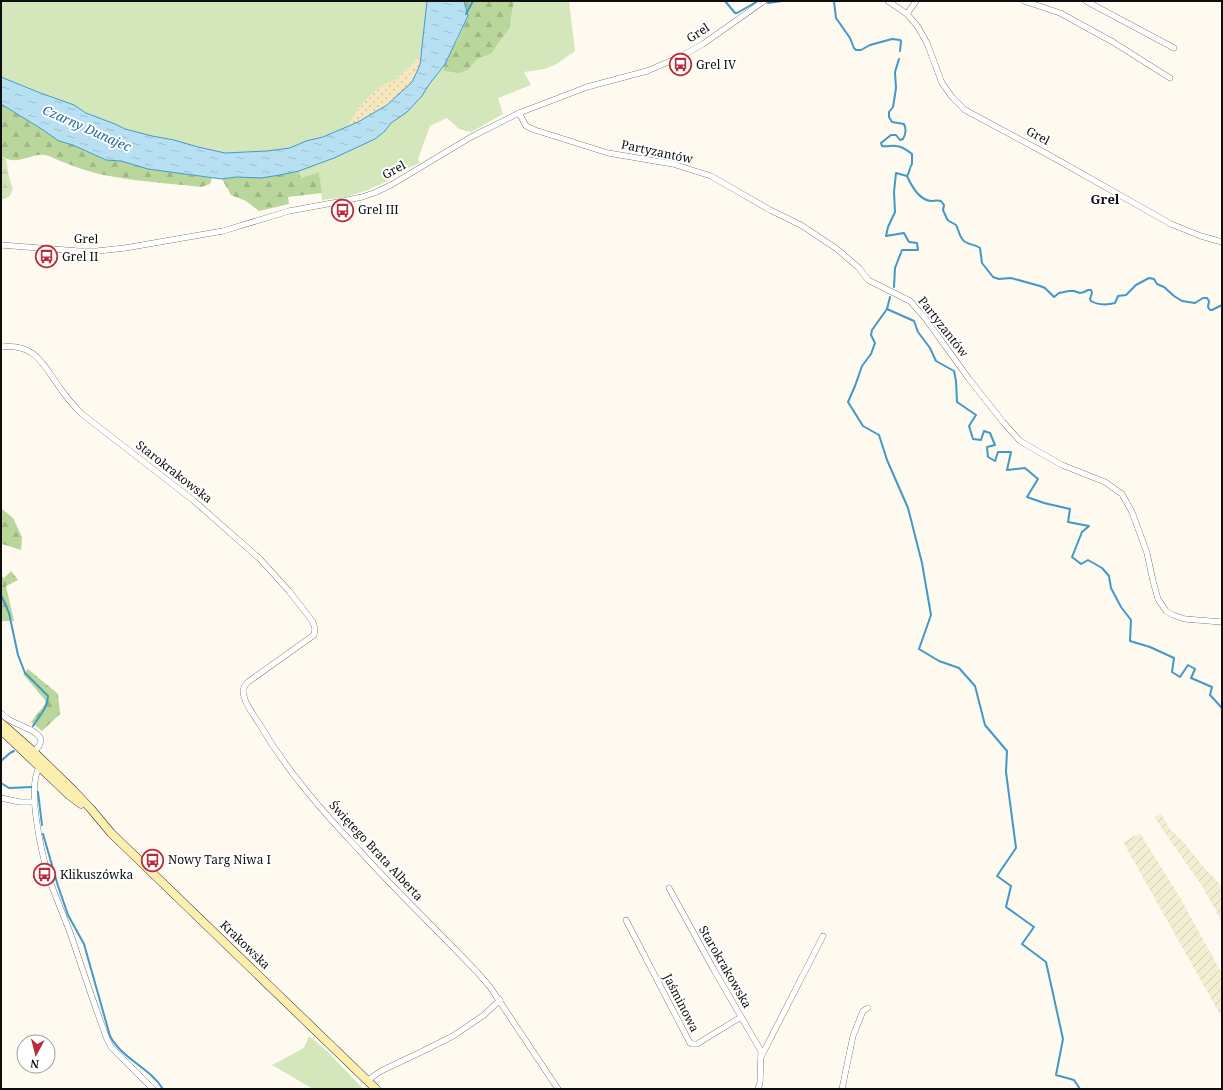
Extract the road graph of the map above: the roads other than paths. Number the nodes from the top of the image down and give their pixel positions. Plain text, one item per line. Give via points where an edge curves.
1 (764, 1) edge
2 (888, 1) edge
3 (916, 1) edge
4 (1024, 1) edge
5 (1086, 1) edge
6 (907, 14) junction
7 (1174, 48) dead end
8 (1170, 78) dead end
9 (519, 113) junction
10 (1222, 242) edge
11 (1, 245) edge
12 (1, 347) edge
13 (1222, 622) edge
14 (313, 638) joint
15 (1, 713) edge
16 (1, 723) edge
17 (1, 730) edge
18 (32, 755) junction
19 (42, 764) junction
20 (1, 798) edge
21 (35, 802) junction
22 (669, 888) dead end
23 (626, 920) dead end
24 (823, 936) dead end
25 (500, 1000) junction
26 (868, 1008) dead end
27 (741, 1016) junction
28 (761, 1057) junction
29 (368, 1080) junction
30 (153, 1089) edge
31 (376, 1089) edge
32 (558, 1089) edge
33 (758, 1089) edge
34 (842, 1089) edge

1 - 9 street, Grel via 703,44 674,60 647,71 587,87
2 - 6 street, Grel
3 - 6 street
4 - 8 street via 1060,13
5 - 7 street
6 - 10 street, Grel via 923,34 942,84 966,110 1171,224
9 - 11 street, Grel via 472,137 391,185 353,200 289,211 204,235 119,249 97,251
9 - 13 street, Partyzantów via 526,126 534,130 608,153 672,164 711,176 801,225 837,249 859,268 868,280 910,301 1020,441 1062,465 1104,482 1122,494 1132,512 1147,553 1158,599 1166,611 1186,619
12 - 14 street, Starokrakowska via 18,347 38,357 67,398 82,414 193,500 244,544 273,572 313,622 316,632
14 - 25 street, Świętego Brata Alberta via 244,686 245,698 251,710 287,767 324,812 477,972
15 - 18 street via 7,719 38,735 40,745
16 - 18 main road, Krakowska
17 - 18 main road, Krakowska
18 - 19 main road, Krakowska
19 - 21 street via 35,777
19 - 29 main road, Krakowska via 73,790 115,837
20 - 21 street
21 - 30 street via 49,878 107,1039 111,1047
22 - 27 street, Starokrakowska
23 - 27 street, Jaśminowa via 690,1043 697,1044
24 - 28 street, Starokrakowska
25 - 29 street via 484,1015 453,1036 381,1071
25 - 32 street, Świętego Brata Alberta
26 - 34 street via 863,1011 853,1036
27 - 28 street, Starokrakowska via 761,1050
28 - 33 street, Starokrakowska
29 - 31 main road, Krakowska

